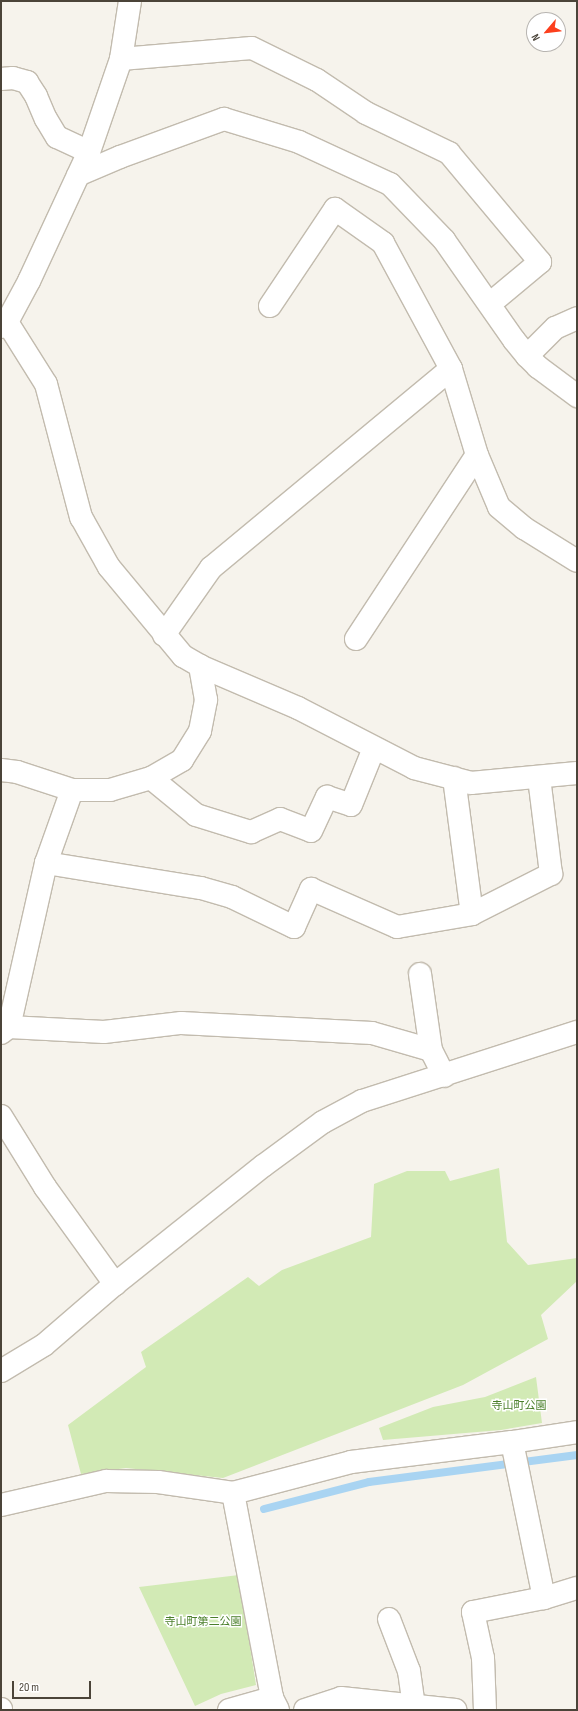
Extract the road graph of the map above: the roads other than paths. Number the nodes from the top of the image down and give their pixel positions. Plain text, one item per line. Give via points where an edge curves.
1 (130, 1) edge
2 (121, 59) junction
3 (1, 79) edge
4 (89, 152) junction
5 (78, 175) junction
6 (488, 294) junction
7 (270, 306) dead end
8 (577, 318) edge
9 (4, 325) edge
10 (527, 356) junction
11 (451, 369) junction
12 (577, 396) edge
13 (477, 455) junction
14 (577, 561) edge
15 (164, 636) junction
16 (356, 639) dead end
17 (200, 666) junction
18 (374, 748) junction
19 (1, 770) edge
20 (577, 773) edge
21 (151, 778) junction
22 (454, 778) junction
23 (539, 778) junction
24 (72, 790) junction
25 (46, 863) junction
26 (472, 914) junction
27 (420, 974) dead end
28 (5, 1030) edge
29 (577, 1032) edge
30 (431, 1050) junction
31 (444, 1076) junction
32 (1, 1116) edge
33 (115, 1284) junction
34 (1, 1371) edge
35 (577, 1432) edge
36 (512, 1442) junction
37 (233, 1493) junction
38 (3, 1507) edge
39 (577, 1588) edge
40 (544, 1598) junction
41 (389, 1619) dead end
42 (275, 1704) edge
43 (414, 1706) junction
44 (229, 1710) edge
45 (305, 1710) edge
46 (455, 1710) edge
47 (485, 1710) edge

1 - 2 street
2 - 4 street
2 - 6 street via 252,48 317,80 366,113 449,153 540,262
3 - 4 street via 13,78 27,82 57,137
4 - 5 street
5 - 6 street via 120,156 224,119 246,124 299,142 390,184 444,240
5 - 9 street via 29,281
6 - 10 street
7 - 11 street via 335,209 383,243
8 - 10 street via 556,328
9 - 15 street via 46,384 81,517 109,567
10 - 12 street
11 - 13 street
11 - 15 street via 211,568
13 - 14 street via 499,507 524,528
13 - 16 street
15 - 17 street via 183,656
17 - 18 street via 298,708
17 - 21 street via 206,700 200,731 182,760
18 - 21 street via 351,805 327,797 311,831 280,819 251,832 196,815
18 - 22 street via 414,768
19 - 24 street via 17,772
20 - 23 street
21 - 24 street via 110,790
22 - 23 street via 471,783
22 - 26 street
23 - 26 street via 551,874
24 - 25 street
25 - 26 street via 201,888 232,896 294,927 311,889 397,927
25 - 28 street
27 - 30 street
28 - 30 street via 104,1032 181,1023 372,1033
29 - 31 street
30 - 31 street
31 - 33 street via 362,1101 323,1122 263,1166
32 - 33 street via 45,1187
33 - 34 street via 44,1345
35 - 36 street
36 - 37 street via 351,1462
36 - 40 street
37 - 38 street via 158,1482 106,1481
37 - 42 street
39 - 40 street
40 - 47 street via 473,1612 483,1658
41 - 43 street via 409,1671
42 - 44 street
43 - 45 street via 341,1698
43 - 46 street

